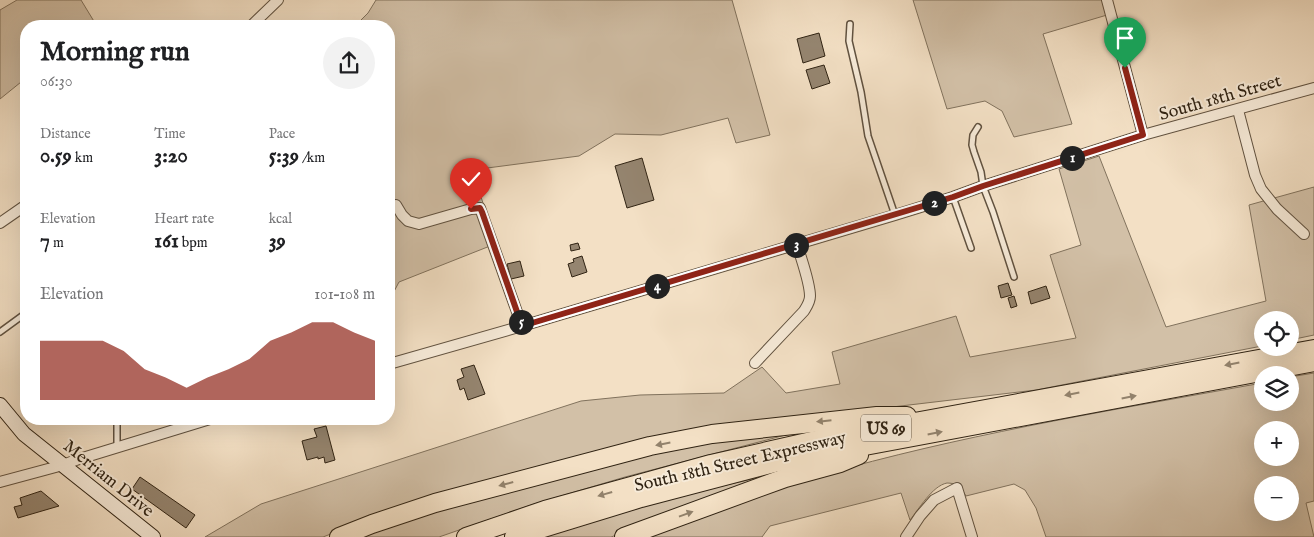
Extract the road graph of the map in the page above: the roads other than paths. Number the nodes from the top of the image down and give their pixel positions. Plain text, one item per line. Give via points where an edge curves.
1 (278, 0) edge
2 (1107, 0) edge
3 (257, 20) edge
4 (850, 24) dead end
5 (1314, 88) edge
6 (1238, 110) junction
7 (978, 127) dead end
8 (1143, 135) junction
9 (983, 186) junction
10 (953, 197) junction
11 (396, 205) dead end
12 (20, 209) edge
13 (895, 215) junction
14 (0, 223) edge
15 (1304, 234) dead end
16 (797, 244) junction
17 (971, 248) dead end
18 (1014, 277) dead end
19 (20, 317) edge
20 (522, 326) junction
21 (0, 332) edge
22 (1314, 349) edge
23 (395, 362) edge
24 (1314, 362) edge
25 (756, 363) dead end
26 (2, 413) edge
27 (960, 415) junction
28 (117, 425) edge
29 (191, 425) edge
30 (894, 440) junction
31 (117, 448) junction
32 (63, 465) junction
33 (0, 482) edge
34 (154, 537) edge
35 (339, 537) edge
36 (466, 537) edge
37 (514, 537) edge
38 (624, 537) edge
39 (906, 537) edge
40 (972, 537) edge

1 - 3 street
2 - 8 street
4 - 13 lane via 849,41 868,136
5 - 6 street, South 18th Street
6 - 8 street, South 18th Street
6 - 15 street via 1261,189 1276,210
7 - 9 lane via 972,145
8 - 9 street, South 18th Street
9 - 10 street, South 18th Street
9 - 18 lane
10 - 13 street, South 18th Street
10 - 17 lane
11 - 20 street via 408,221 420,224 480,208
12 - 14 street
13 - 16 street, South 18th Street
16 - 20 street, South 18th Street
16 - 25 street via 809,286 808,305
19 - 21 lane
20 - 23 street, South 18th Street
22 -> 27 highway, South 18th Street Expressway / US 69
30 -> 24 highway, South 18th Street Expressway / US 69
26 - 32 main road, Merriam Drive
27 -> 35 highway via 877,416 712,434 623,453 435,503
27 -> 36 highway, South 18th Street Expressway / US 69 via 816,440 711,464 545,510
28 - 31 lane
29 - 31 street
30 - 37 highway, South 18th Street Expressway / US 69 via 774,463 641,498
38 -> 30 highway via 785,478 840,463
31 - 32 street
32 - 33 street
32 - 34 main road, Merriam Drive
39 - 40 street via 934,500 957,488

